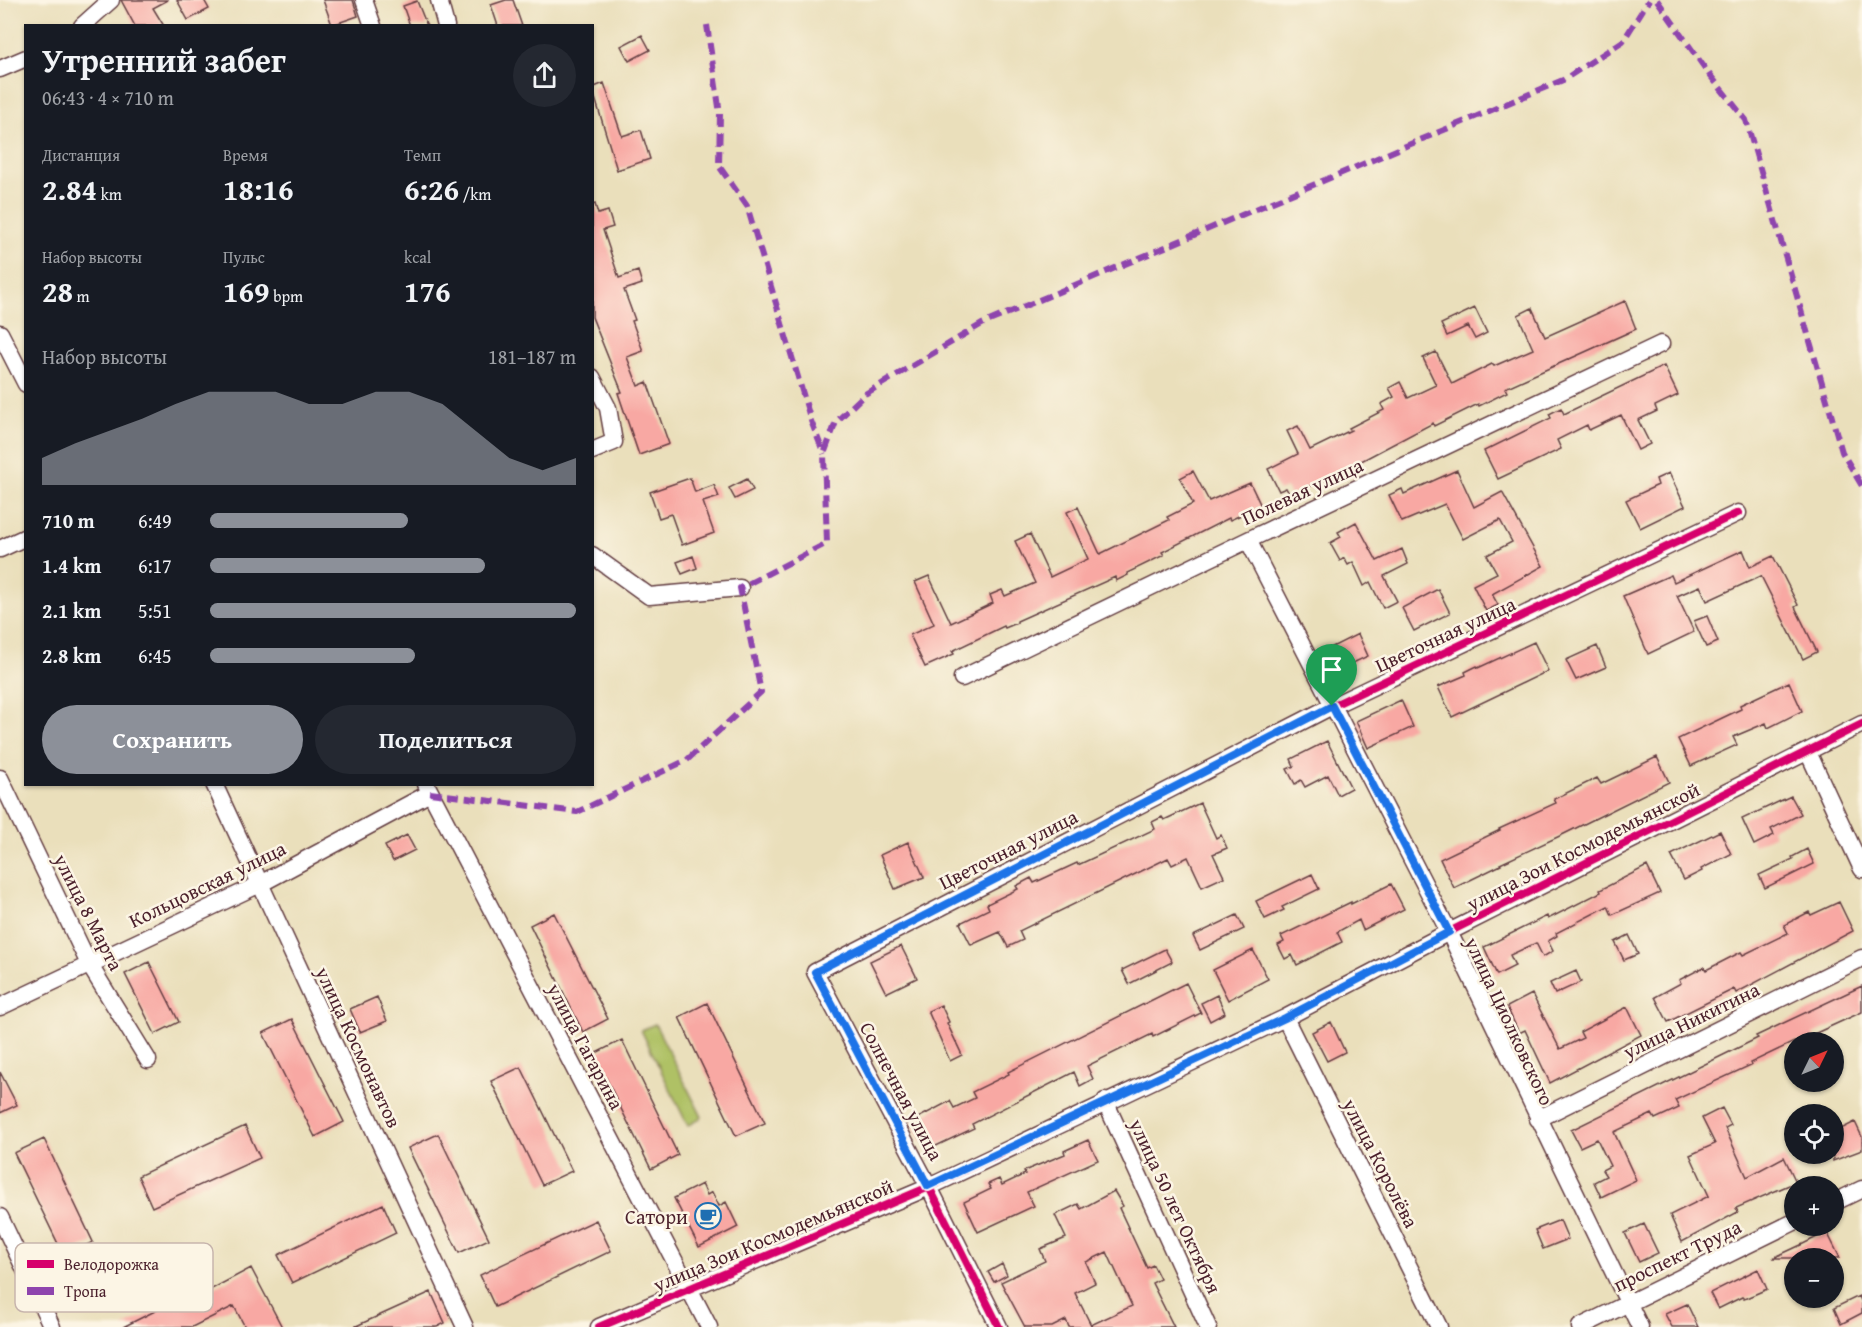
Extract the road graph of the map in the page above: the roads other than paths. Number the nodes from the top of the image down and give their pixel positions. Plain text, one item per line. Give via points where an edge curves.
1 (111, 0) edge
2 (364, 0) edge
3 (439, 0) edge
4 (84, 24) edge
5 (372, 24) edge
6 (445, 24) edge
7 (24, 59) edge
8 (0, 69) edge
9 (0, 333) edge
10 (1661, 344) dead end
11 (24, 380) edge
12 (594, 381) edge
13 (594, 450) edge
14 (1738, 513) dead end
15 (24, 538) edge
16 (1248, 540) junction
17 (0, 549) edge
18 (594, 556) edge
19 (740, 588) dead end
20 (962, 678) dead end
21 (1332, 706) junction
22 (1862, 724) edge
23 (1808, 752) junction
24 (0, 778) edge
25 (215, 786) edge
26 (428, 789) edge
27 (1862, 869) edge
28 (260, 884) junction
29 (1449, 932) junction
30 (1862, 958) edge
31 (89, 964) junction
32 (815, 972) joint
33 (0, 1007) edge
34 (1285, 1018) junction
35 (147, 1060) dead end
36 (1106, 1101) junction
37 (1538, 1119) junction
38 (928, 1186) junction
39 (1862, 1189) edge
40 (1844, 1198) edge
41 (0, 1217) edge
42 (1784, 1227) edge
43 (15, 1249) edge
44 (689, 1288) junction
45 (1627, 1302) junction
46 (45, 1312) edge
47 (52, 1327) edge
48 (465, 1327) edge
49 (599, 1327) edge
50 (709, 1327) edge
51 (999, 1327) edge
52 (1208, 1327) edge
53 (1439, 1327) edge
54 (1580, 1327) edge
55 (1640, 1327) edge

1 - 4 street
2 - 5 street
3 - 6 street
7 - 8 street
9 - 11 street
10 - 16 street, Полевая улица
12 - 13 street via 608,408 614,442
14 - 21 street, Цветочная улица
15 - 17 street
16 - 20 street, Полевая улица
16 - 21 street, улица Циолковского
18 - 19 street via 649,596
21 - 29 street, улица Циолковского
21 - 32 street, Цветочная улица
22 - 23 street, улица Зои Космодемьянской
23 - 27 street
23 - 29 street, улица Зои Космодемьянской
24 - 31 street, улица 8 Марта
25 - 28 street, улица Космонавтов
26 - 28 street, Кольцовская улица
26 - 44 street, улица Гагарина
28 - 31 street, Кольцовская улица
28 - 48 street, улица Космонавтов
29 - 34 street, улица Зои Космодемьянской
29 - 37 street, улица Циолковского
30 - 37 street, улица Никитина
31 - 33 street, Кольцовская улица
31 - 35 street, улица 8 Марта
32 - 38 street, Солнечная улица
34 - 36 street, улица Зои Космодемьянской
34 - 53 street, улица Королёва
36 - 38 street, улица Зои Космодемьянской
36 - 52 street, улица 50 лет Октября
37 - 45 street, улица Циолковского
38 - 44 street, улица Зои Космодемьянской
38 - 51 street, Солнечная улица
39 - 40 street
41 - 43 street
42 - 45 street, проспект Труда
44 - 49 street, улица Зои Космодемьянской
44 - 50 street, улица Гагарина
45 - 54 street, проспект Труда
45 - 55 street, улица Циолковского
46 - 47 street

